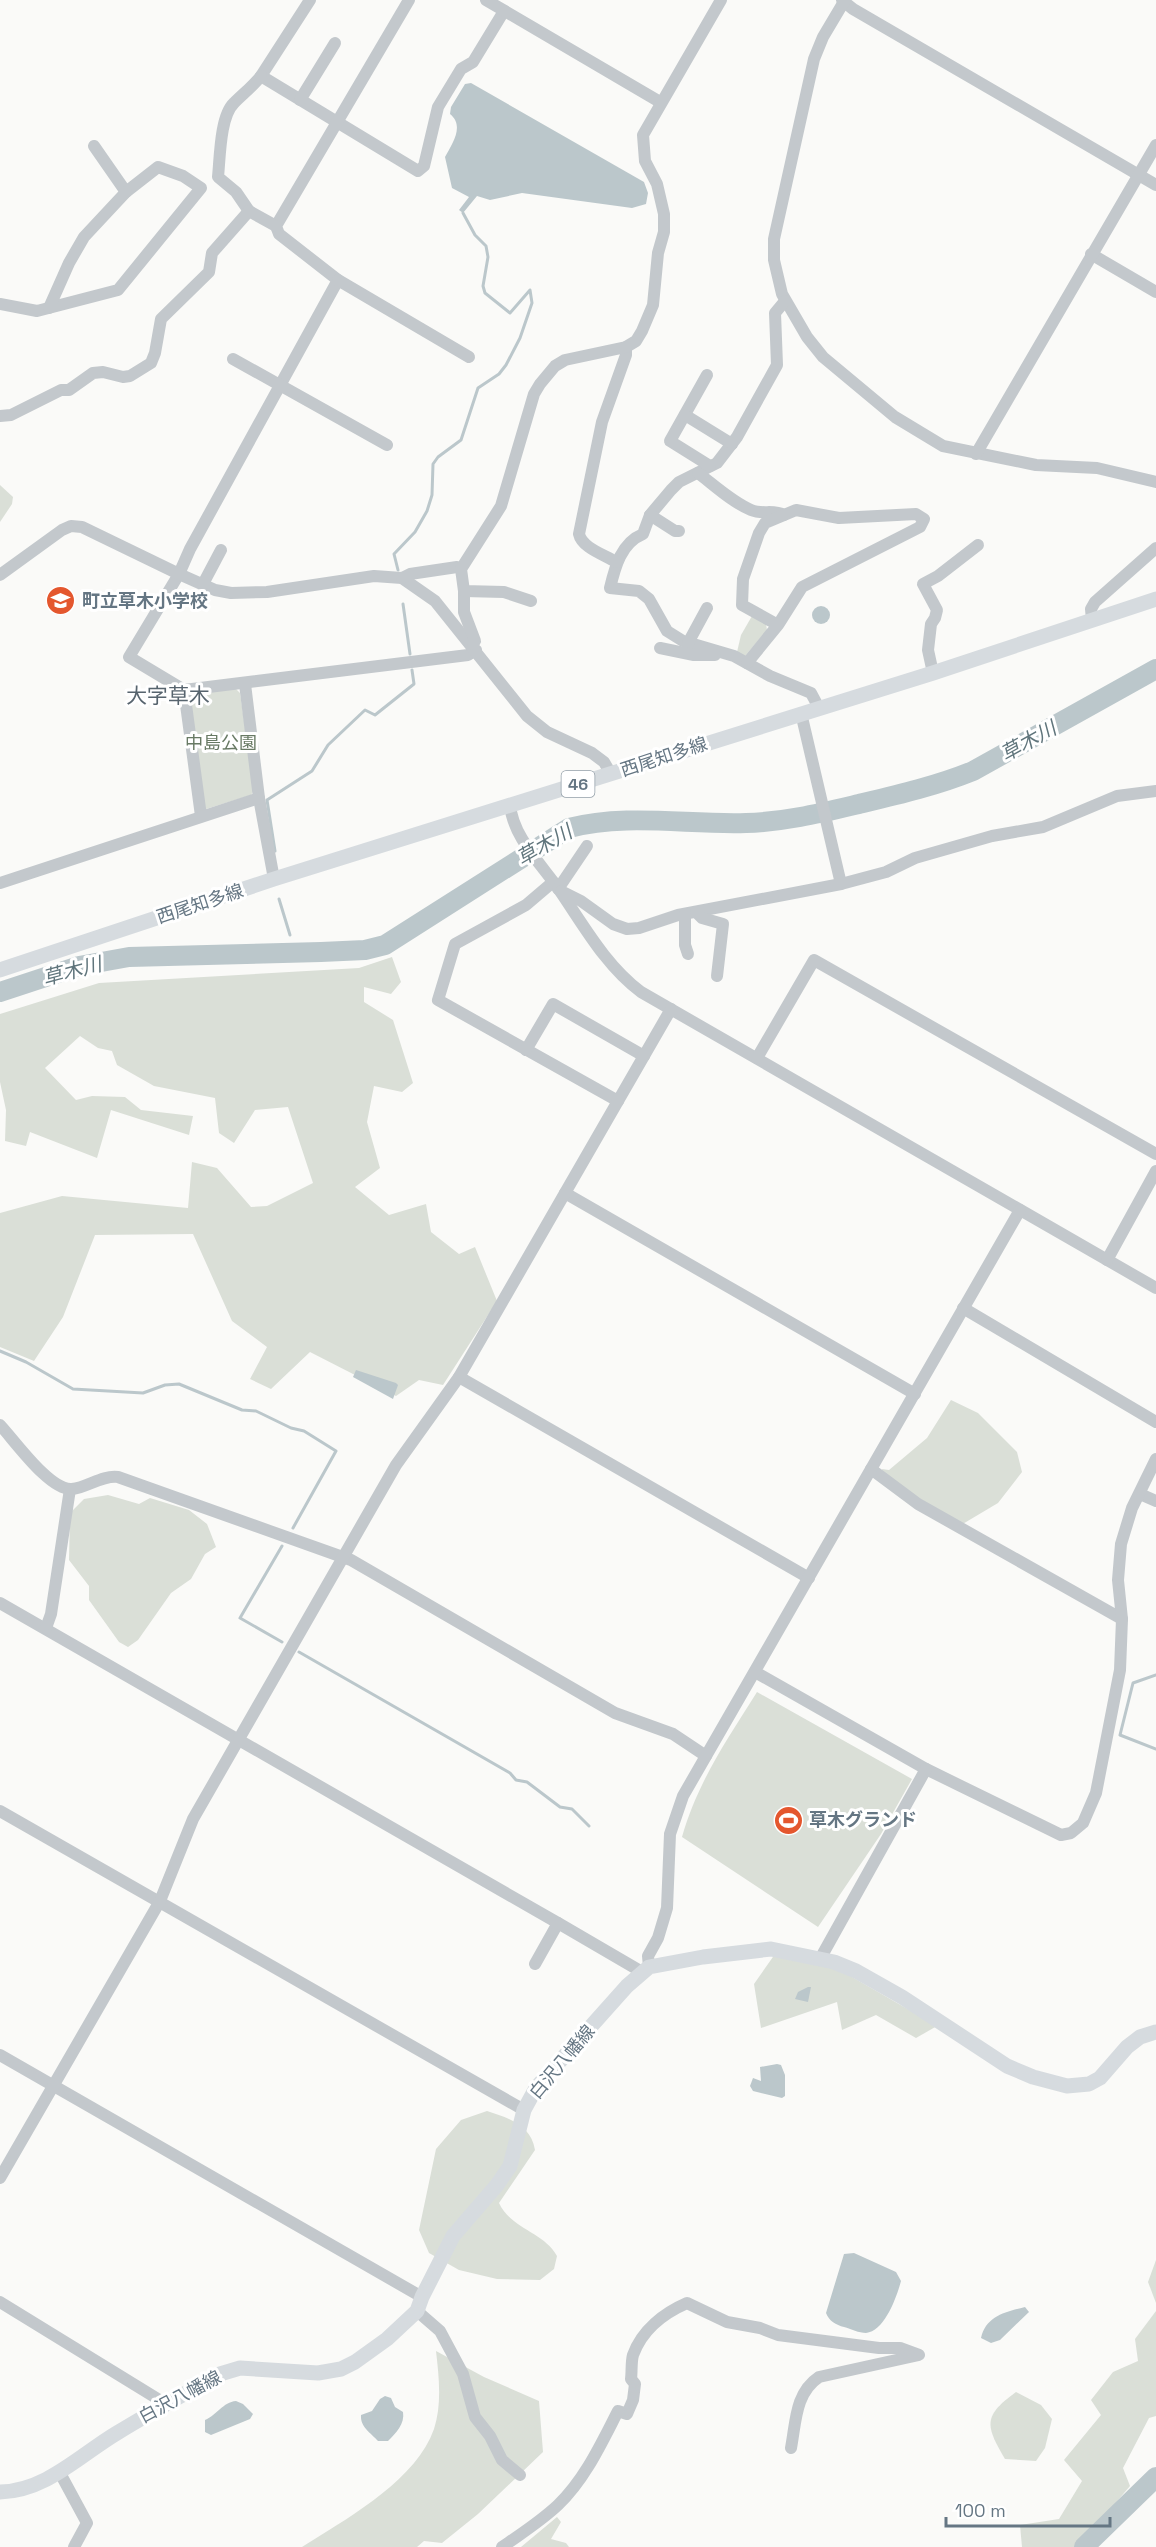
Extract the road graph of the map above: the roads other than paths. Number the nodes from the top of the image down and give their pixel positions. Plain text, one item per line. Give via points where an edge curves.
1 (310, 0) edge
2 (409, 0) edge
3 (486, 0) edge
4 (721, 0) edge
5 (844, 1) edge
6 (504, 11) junction
7 (335, 43) dead end
8 (261, 76) junction
9 (300, 100) junction
10 (660, 102) junction
11 (337, 122) junction
12 (1156, 145) edge
13 (94, 147) dead end
14 (1138, 175) junction
15 (1156, 185) edge
16 (126, 192) junction
17 (249, 211) junction
18 (276, 226) junction
19 (1091, 254) junction
20 (338, 280) junction
21 (1156, 292) edge
22 (785, 301) junction
23 (0, 304) edge
24 (50, 308) junction
25 (626, 347) junction
26 (469, 357) dead end
27 (233, 359) dead end
28 (707, 375) dead end
29 (281, 384) junction
30 (685, 415) junction
31 (0, 416) edge
32 (732, 444) junction
33 (387, 446) dead end
34 (976, 454) junction
35 (710, 466) junction
36 (698, 473) junction
37 (1156, 482) edge
38 (650, 515) junction
39 (784, 515) junction
40 (679, 531) dead end
41 (978, 545) dead end
42 (1156, 548) edge
43 (221, 550) dead end
44 (616, 562) junction
45 (461, 569) junction
46 (178, 574) junction
47 (0, 575) edge
48 (402, 578) junction
49 (203, 584) junction
50 (464, 591) junction
51 (1156, 599) edge
52 (531, 600) dead end
53 (707, 608) dead end
54 (1092, 620) junction
55 (778, 625) junction
56 (688, 643) junction
57 (474, 648) junction
58 (660, 648) dead end
59 (722, 653) junction
60 (747, 663) junction
61 (933, 673) junction
62 (245, 684) junction
63 (184, 690) junction
64 (819, 708) junction
65 (801, 713) junction
66 (611, 774) junction
67 (1156, 791) edge
68 (259, 798) junction
69 (510, 804) junction
70 (201, 816) junction
71 (587, 846) dead end
72 (274, 879) junction
73 (0, 883) edge
74 (841, 884) junction
75 (557, 887) junction
76 (690, 913) junction
77 (688, 954) dead end
78 (0, 970) edge
79 (717, 976) dead end
80 (671, 1009) junction
81 (526, 1050) junction
82 (645, 1056) junction
83 (757, 1058) junction
84 (618, 1101) junction
85 (1156, 1154) edge
86 (1156, 1171) edge
87 (565, 1193) junction
88 (1020, 1210) junction
89 (1107, 1260) junction
90 (1156, 1288) edge
91 (963, 1308) junction
92 (459, 1377) junction
93 (915, 1394) junction
94 (1156, 1422) edge
95 (0, 1425) edge
96 (1156, 1459) edge
97 (871, 1469) junction
98 (70, 1489) junction
99 (1140, 1494) junction
100 (1156, 1501) edge
101 (344, 1557) junction
102 (809, 1578) junction
103 (0, 1603) edge
104 (1122, 1619) junction
105 (46, 1628) junction
106 (755, 1672) junction
107 (238, 1740) junction
108 (706, 1756) junction
109 (926, 1769) junction
110 (0, 1810) edge
111 (160, 1901) junction
112 (558, 1923) junction
113 (820, 1959) junction
114 (535, 1964) dead end
115 (646, 1969) junction
116 (1156, 2032) edge
117 (0, 2055) edge
118 (53, 2085) junction
119 (524, 2110) junction
120 (0, 2178) edge
121 (0, 2302) edge
122 (419, 2304) junction
123 (166, 2404) junction
124 (791, 2448) dead end
125 (60, 2473) junction
126 (520, 2475) dead end
127 (0, 2492) edge
128 (74, 2547) edge
129 (502, 2547) edge

1 - 8 street
2 - 11 street
3 - 6 street
4 - 10 street
5 - 14 street
5 - 22 street via 814,60 774,239 774,260
6 - 10 street
6 - 11 street via 473,62 461,69 438,107 424,165 418,171
7 - 9 street
8 - 9 street
8 - 17 street via 232,104 219,140 218,177 236,192
9 - 11 street
10 - 25 street via 647,124 642,146 660,194 664,232 653,305 636,341
11 - 18 street
12 - 14 street
13 - 16 street
14 - 15 street
14 - 19 street
16 - 24 street via 84,237
16 - 24 street via 158,167 201,188 118,290
17 - 18 street
17 - 31 street via 212,253 209,272 161,319 151,363 123,376 93,374 69,390
18 - 20 street via 279,234
19 - 21 street
19 - 34 street
20 - 26 street
20 - 29 street
22 - 32 street via 775,313 777,365
22 - 34 street via 823,357 895,417 943,446
23 - 24 street via 37,311
25 - 44 street via 602,422 579,534 591,548
25 - 45 street via 565,360 540,384 501,506
27 - 29 street
28 - 30 street
29 - 33 street
29 - 46 street
30 - 32 street
30 - 35 street via 670,441
32 - 35 street
34 - 37 street via 1036,465 1097,468
35 - 36 street
36 - 38 street via 679,482
36 - 39 street via 750,510
38 - 40 street
38 - 44 street via 643,534 634,538
39 - 55 street via 765,523 743,579 742,605
39 - 55 street via 796,510 839,518 916,513 924,519 920,527 802,587
41 - 61 street via 922,584 937,610 928,650
42 - 54 street via 1095,602
43 - 49 street
44 - 56 street via 610,588 639,591 649,598 667,631
45 - 48 street
45 - 50 street
46 - 47 street via 89,530 71,526
46 - 49 street
46 - 63 street via 129,657
48 - 49 street via 374,576 254,593 231,593
48 - 57 street via 435,601
50 - 52 street via 504,592
50 - 57 street via 464,612
51 - 54 main road, 西尾知多線 / 46
53 - 56 street
54 - 61 main road, 西尾知多線 / 46
55 - 60 street
56 - 59 street
57 - 62 street via 468,655
57 - 66 street via 527,716 547,732 592,753
58 - 59 street via 707,656
59 - 60 street
60 - 64 street via 811,693
61 - 64 main road, 西尾知多線 / 46
62 - 63 street
62 - 68 street
63 - 70 street
64 - 65 main road, 西尾知多線 / 46
65 - 66 main road, 西尾知多線 / 46
65 - 74 street
66 - 69 main road, 西尾知多線 / 46
67 - 74 street via 1117,796 1043,827 992,836
68 - 70 street
68 - 72 street
69 - 72 main road, 西尾知多線 / 46
69 - 75 street via 511,816 523,838
70 - 73 street
71 - 75 street
72 - 78 main road, 西尾知多線 / 46
74 - 76 street
75 - 76 street via 627,929
75 - 80 street via 624,980
75 - 81 street via 455,944 438,1000
76 - 77 street via 685,945
76 - 79 street via 723,924
80 - 82 street
80 - 83 street
81 - 82 street via 554,1004
81 - 84 street
82 - 84 street
83 - 85 street via 814,960
83 - 88 street
84 - 87 street
86 - 89 street
87 - 92 street
87 - 93 street
88 - 89 street
88 - 91 street
89 - 90 street
91 - 93 street
91 - 94 street
92 - 101 street via 396,1465
92 - 102 street
93 - 97 street
95 - 98 street via 49,1479
96 - 99 street
97 - 102 street
97 - 104 street via 918,1504
98 - 101 street via 118,1477
98 - 105 street
99 - 100 street
99 - 104 street via 1121,1544 1118,1580
101 - 107 street
101 - 108 street via 615,1713 673,1734
102 - 106 street
103 - 105 street
104 - 109 street via 1120,1670 1096,1793 1083,1823 1071,1833 1061,1836
105 - 107 street
106 - 108 street
106 - 109 street
107 - 111 street via 193,1819
107 - 112 street
108 - 115 street via 683,1796 670,1834 667,1908
109 - 113 street
110 - 111 street
111 - 118 street
111 - 119 street
112 - 114 street
112 - 115 street
113 - 115 main road via 771,1949
113 - 116 main road via 856,1971 902,1997 1007,2066 1059,2085 1080,2086 1100,2078 1127,2047
115 - 119 main road, 白沢八幡線 via 544,2079
117 - 118 street
118 - 120 street
118 - 122 street
119 - 122 main road, 白沢八幡線 via 510,2166 453,2236
121 - 123 street
122 - 123 main road, 白沢八幡線 via 387,2339 341,2369 318,2373 240,2368 220,2374
122 - 126 street via 440,2331 463,2374 475,2417 502,2460
123 - 125 main road, 白沢八幡線 via 105,2440
124 - 129 street via 800,2398 819,2377 919,2355 900,2348 778,2335 727,2322 687,2303 667,2312 645,2334 633,2356 631,2379 635,2384 627,2414 618,2411 575,2485 550,2512
125 - 127 main road, 白沢八幡線 via 31,2486
125 - 128 street via 87,2523

